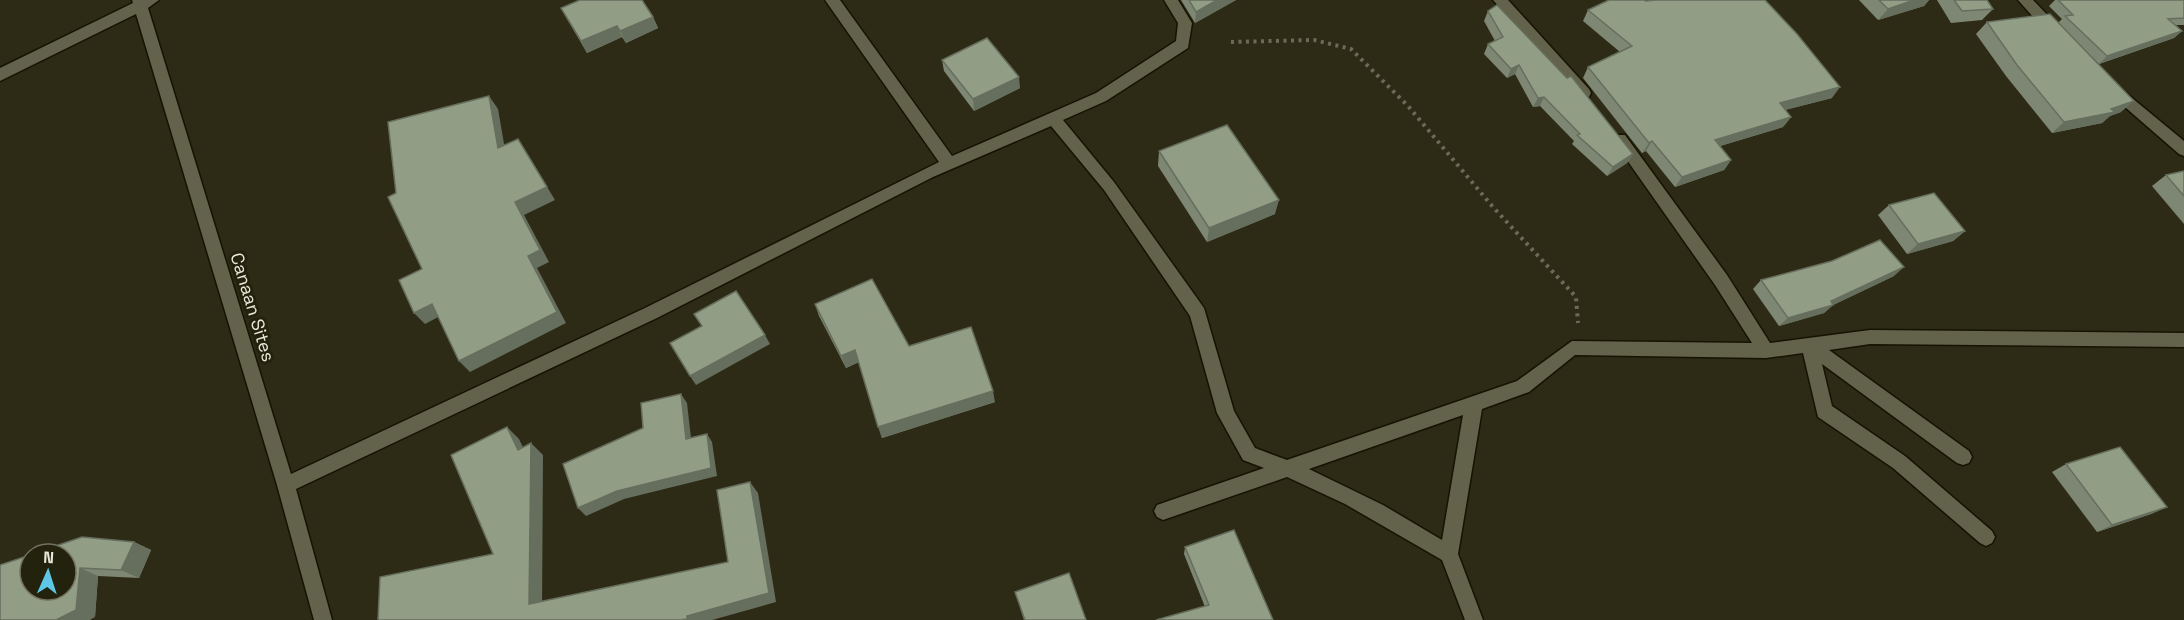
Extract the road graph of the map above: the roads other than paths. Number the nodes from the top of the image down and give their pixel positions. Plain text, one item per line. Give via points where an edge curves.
1 (832, 0) edge
2 (1171, 0) edge
3 (1500, 0) edge
4 (2025, 0) edge
5 (144, 2) edge
6 (2064, 42) edge
7 (0, 75) edge
8 (2105, 81) edge
9 (1593, 105) edge
10 (1053, 118) junction
11 (1612, 129) edge
12 (2184, 150) edge
13 (949, 164) junction
14 (2184, 340) edge
15 (1809, 345) junction
16 (1766, 351) junction
17 (1474, 404) junction
18 (1963, 458) dead end
19 (1290, 468) junction
20 (286, 486) junction
21 (1163, 511) dead end
22 (1986, 537) dead end
23 (1449, 554) junction
24 (323, 620) edge
25 (1474, 620) edge

1 - 13 street
2 - 10 street via 1185,23 1183,44 1101,97
3 - 9 street
4 - 6 street
5 - 7 street
5 - 20 street, Canaan Sites
8 - 12 street
10 - 13 street
10 - 19 street via 1109,186 1198,313 1226,413 1249,454
11 - 16 street via 1721,280
13 - 20 street via 651,313
14 - 15 street via 1870,337
15 - 16 street
15 - 18 street
15 - 22 street via 1824,411 1899,462
16 - 17 street via 1568,349 1524,387
17 - 19 street
17 - 23 street
19 - 21 street
19 - 23 street via 1383,514
20 - 24 street, Canaan Sites
23 - 25 street

